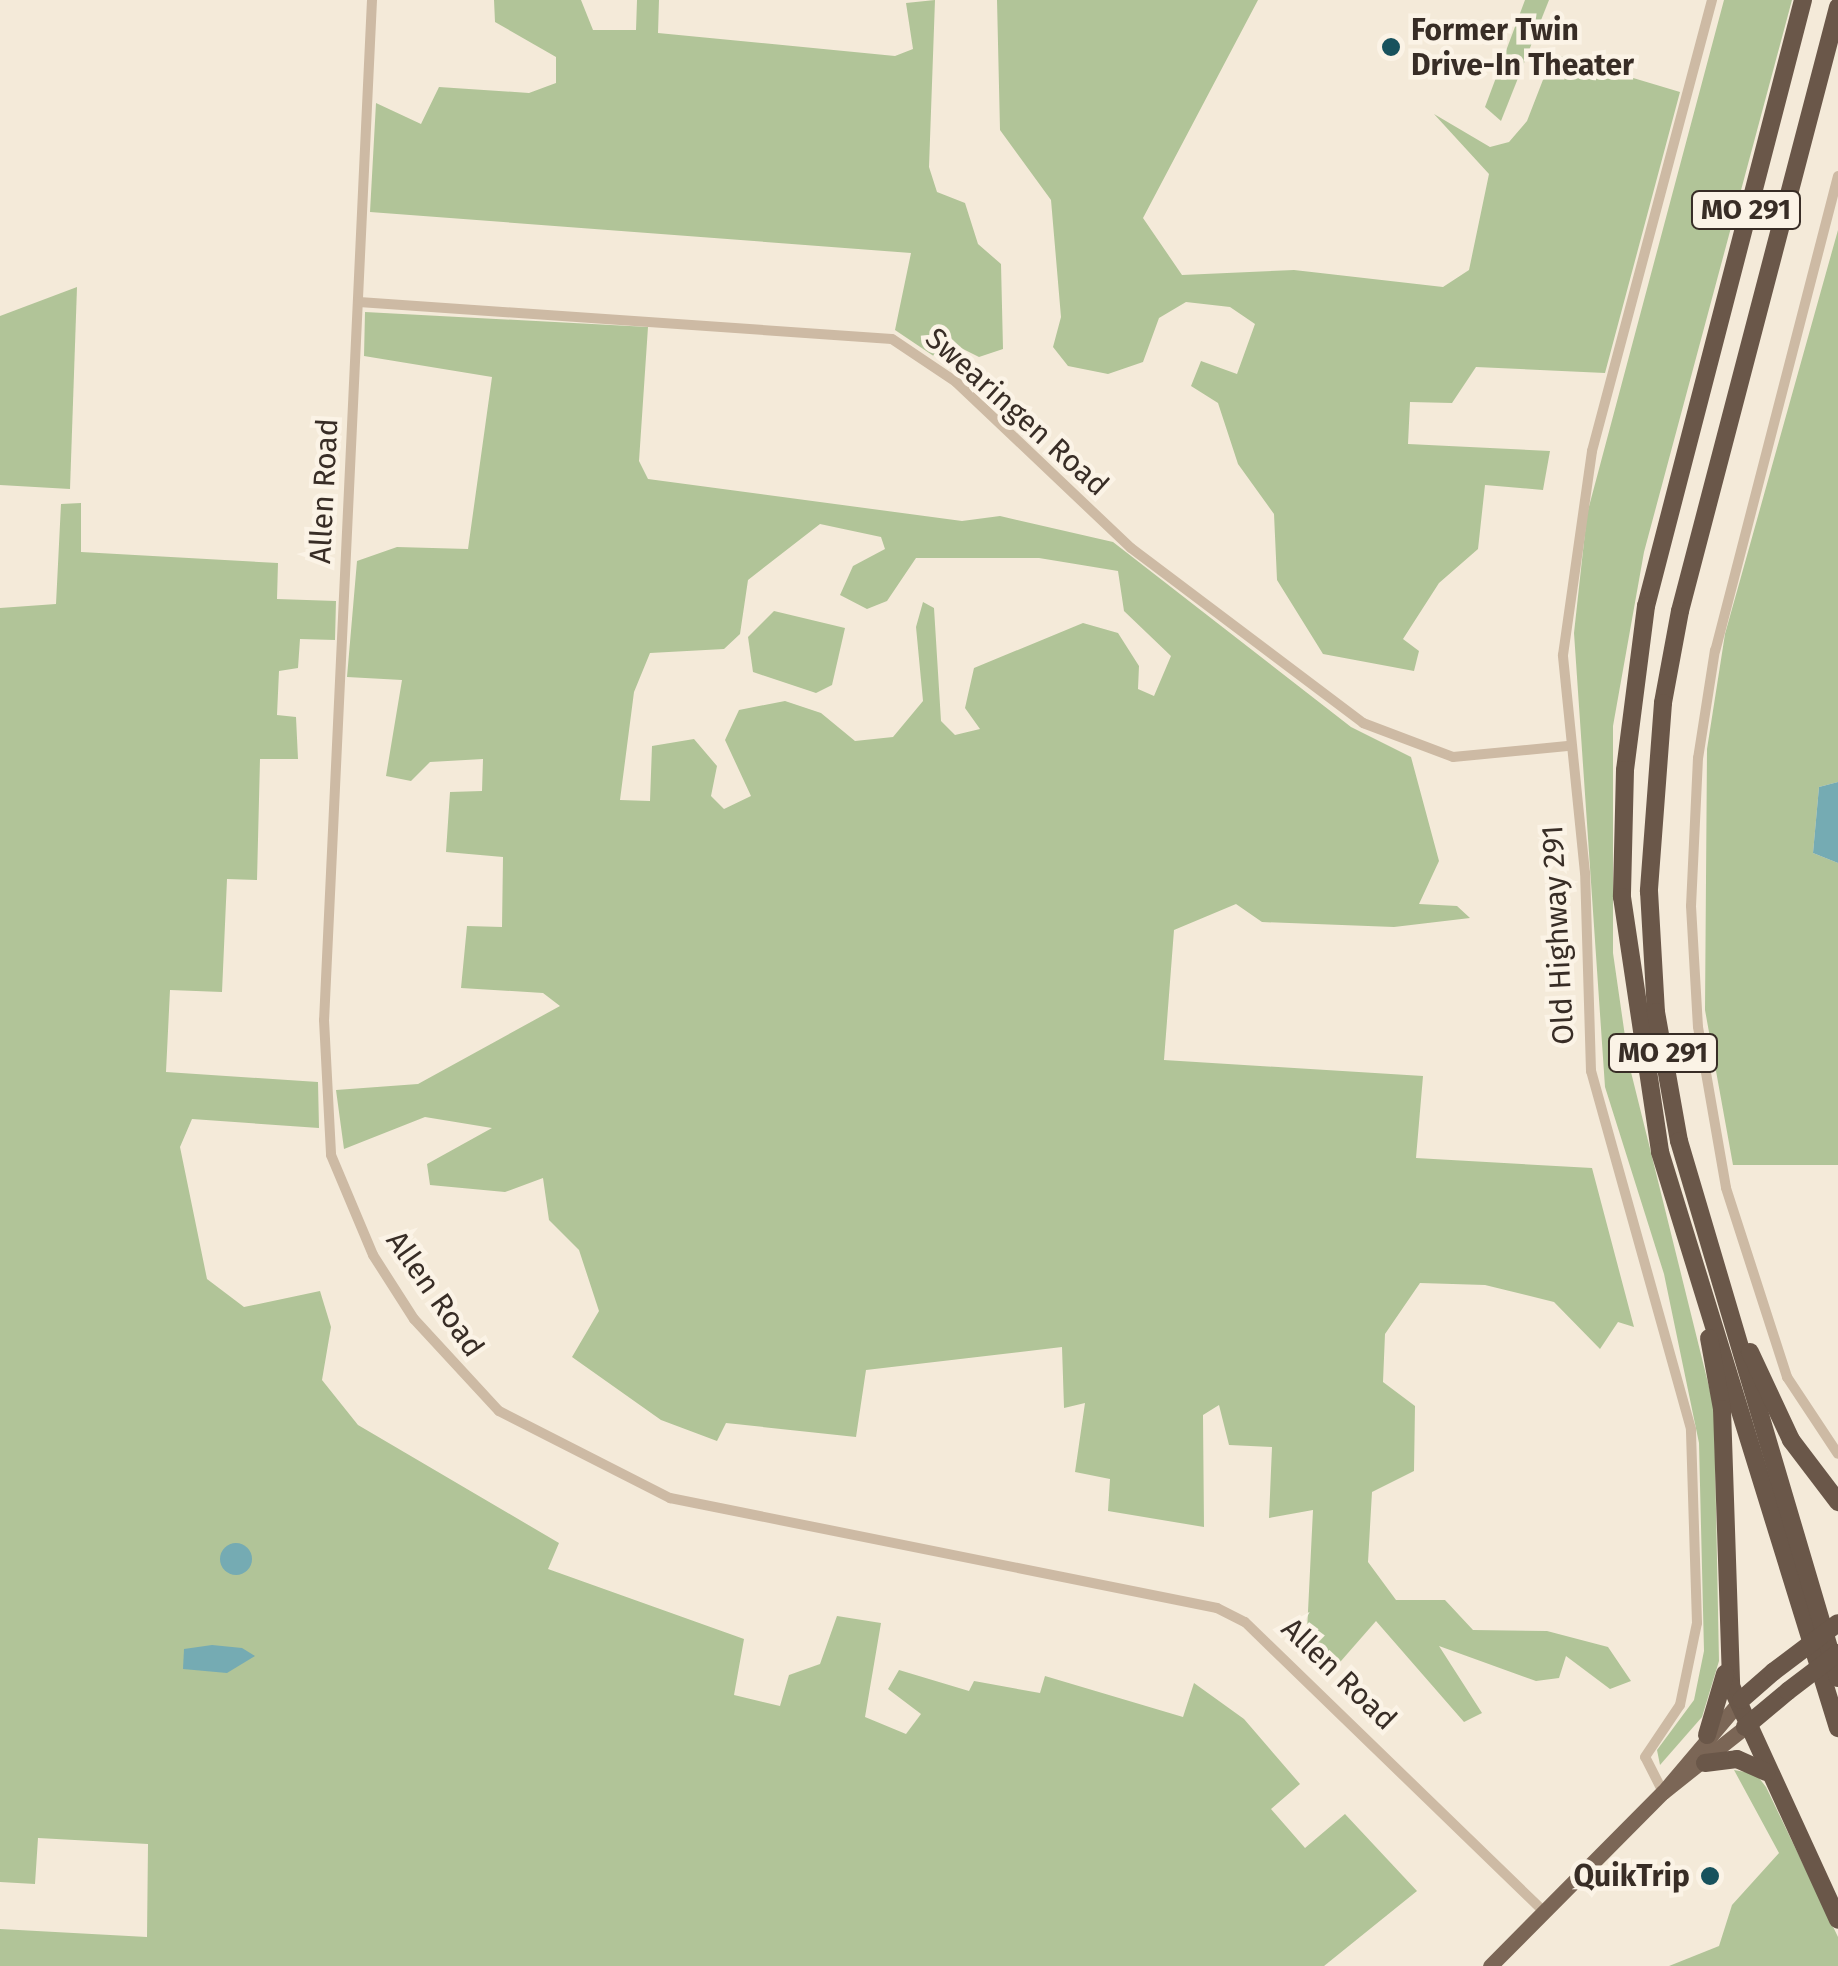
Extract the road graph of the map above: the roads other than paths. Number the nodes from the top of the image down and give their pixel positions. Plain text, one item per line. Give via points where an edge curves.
1 (372, 0) edge
2 (1712, 0) edge
3 (1803, 0) edge
4 (1838, 8) edge
5 (1838, 176) edge
6 (358, 302) junction
7 (1567, 746) junction
8 (1712, 1261) junction
9 (1706, 1302) junction
10 (1838, 1454) edge
11 (1838, 1502) edge
12 (1838, 1623) edge
13 (1729, 1648) junction
14 (1838, 1654) edge
15 (1838, 1678) edge
16 (1741, 1700) junction
17 (1745, 1726) junction
18 (1838, 1728) edge
19 (1707, 1735) junction
20 (1705, 1763) junction
21 (1766, 1773) junction
22 (1663, 1792) junction
23 (1544, 1912) junction
24 (1838, 1920) edge
25 (1490, 1966) edge

1 - 6 street, Allen Road
2 - 7 street, Old Highway 291 via 1576,525 1563,655
3 - 9 highway, MO 291 via 1666,515 1625,770 1622,896 1636,1025 1660,1152
4 - 8 highway, MO 291 via 1662,703 1650,892 1656,1012
5 - 10 street via 1715,650 1691,887 1698,1026 1726,1188 1787,1378
6 - 7 street, Swearingen Road via 892,339 956,382 1131,548 1363,724 1453,758
6 - 23 street, Allen Road via 325,1110 344,1196 414,1320 499,1411 670,1498 1216,1608 1245,1622
7 - 22 street, Old Highway 291 via 1585,873 1591,1070 1691,1429 1700,1596 1684,1693 1645,1757
8 - 11 highway via 1773,1408
8 - 15 highway, MO 291
9 - 13 highway via 1722,1409
9 - 18 highway, MO 291
12 - 16 highway, bridge
13 - 16 highway
13 - 19 highway
14 - 17 highway, bridge
16 - 17 highway
16 - 19 main road
17 - 20 main road
17 - 21 highway
19 - 22 main road
20 - 21 highway via 1737,1759
20 - 22 main road
21 - 24 highway
22 - 23 main road
23 - 25 main road

